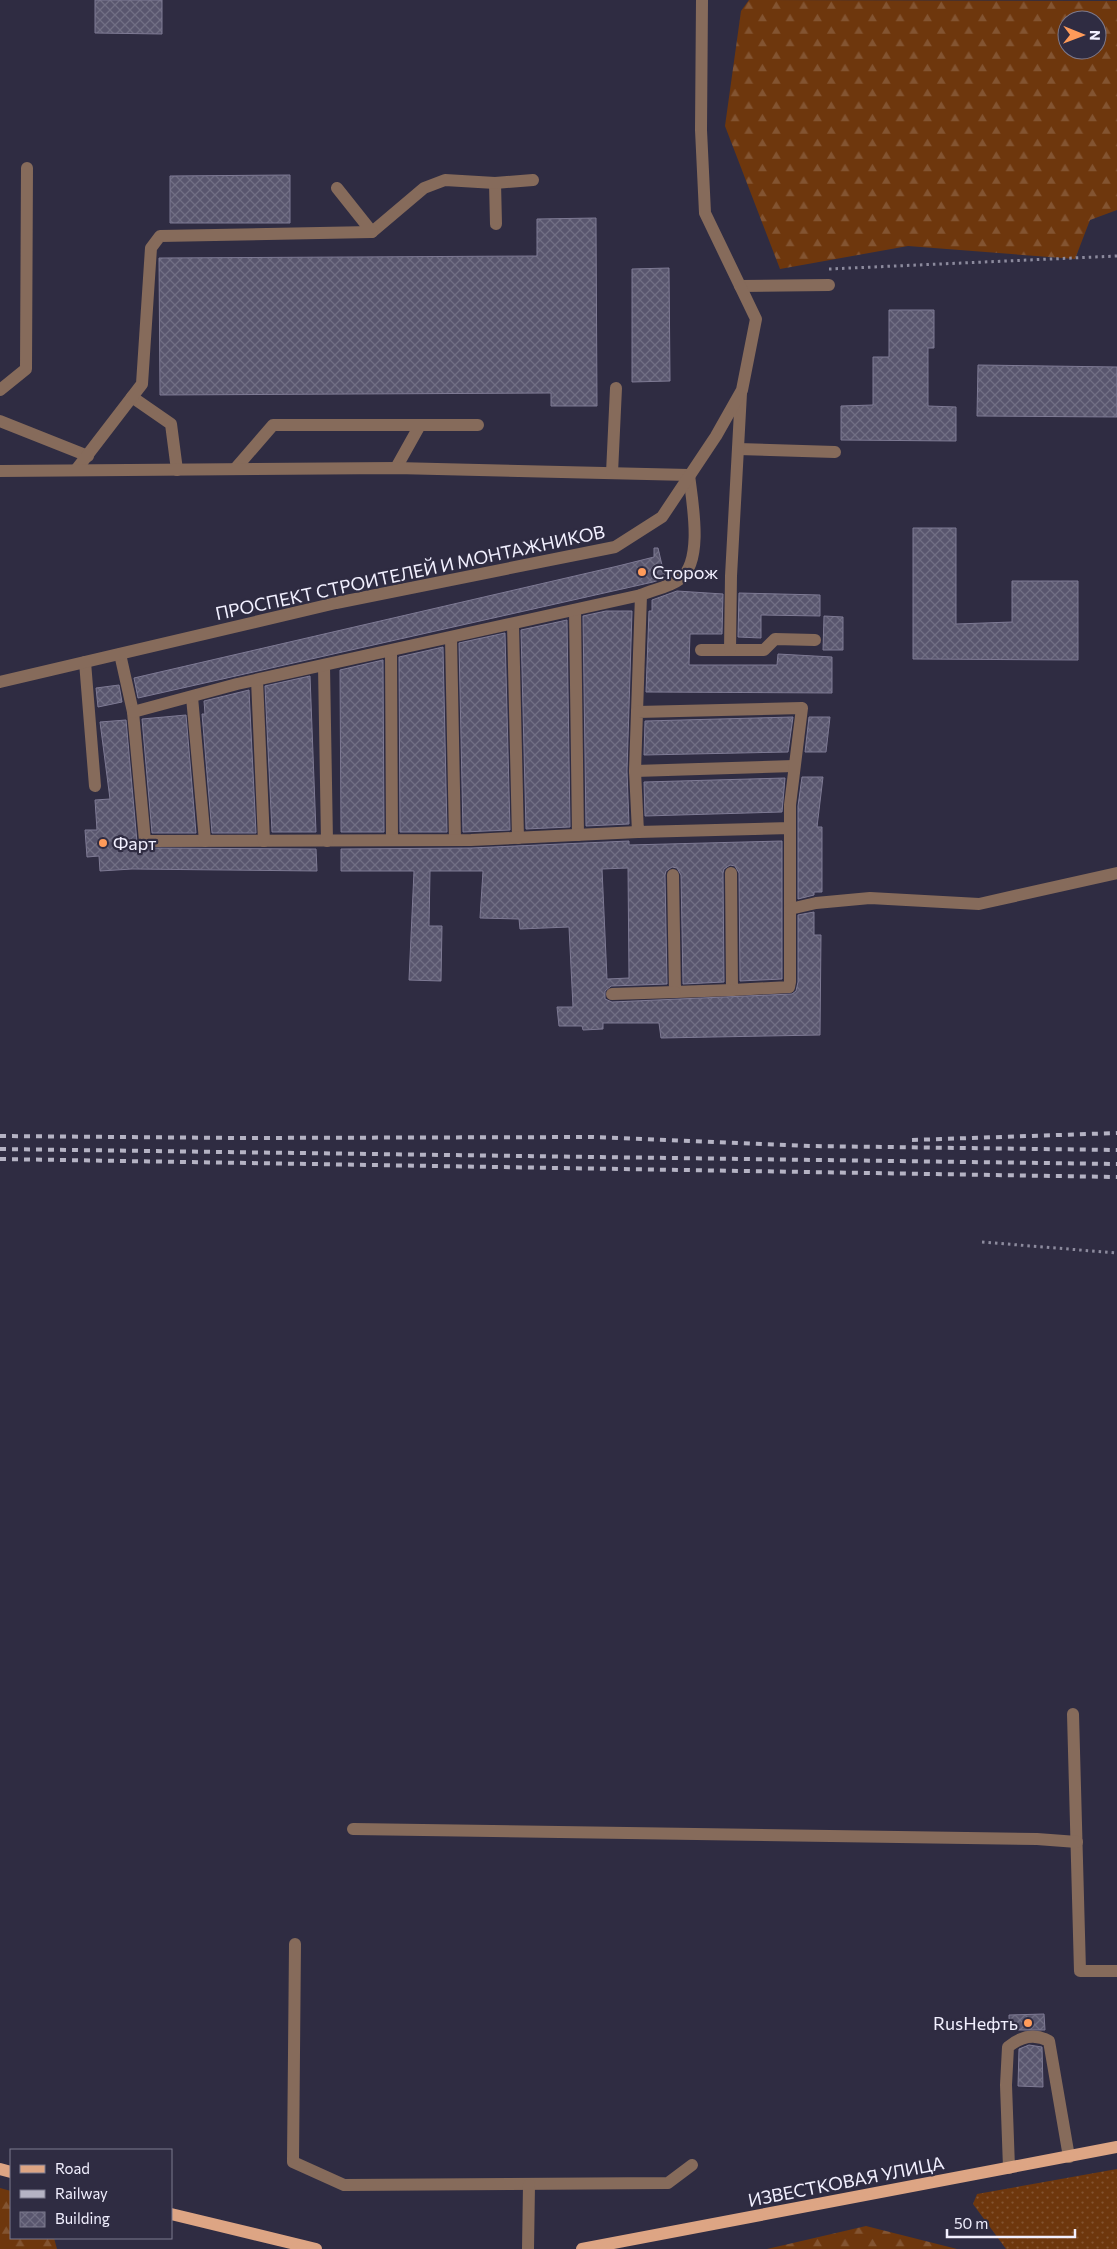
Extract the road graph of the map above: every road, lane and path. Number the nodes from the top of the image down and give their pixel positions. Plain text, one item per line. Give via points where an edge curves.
1 (702, 0) edge
2 (27, 168) dead end
3 (533, 180) dead end
4 (495, 183) junction
5 (337, 188) dead end
6 (496, 224) dead end
7 (372, 232) junction
8 (1117, 256) edge
9 (820, 270) dead end
10 (740, 286) junction
11 (829, 286) dead end
12 (616, 388) dead end
13 (0, 390) edge
14 (742, 390) junction
15 (132, 397) junction
16 (0, 421) edge
17 (420, 425) junction
18 (478, 425) dead end
19 (738, 449) junction
20 (836, 452) dead end
21 (88, 456) junction
22 (396, 468) junction
23 (236, 469) junction
24 (76, 470) junction
25 (177, 470) junction
26 (0, 471) edge
27 (612, 473) junction
28 (689, 475) junction
29 (640, 595) junction
30 (575, 610) junction
31 (513, 624) junction
32 (451, 638) junction
33 (814, 640) dead end
34 (701, 650) dead end
35 (730, 650) junction
36 (391, 651) junction
37 (120, 654) junction
38 (85, 662) junction
39 (324, 666) junction
40 (257, 680) junction
41 (0, 682) edge
42 (192, 696) junction
43 (133, 712) junction
44 (637, 712) junction
45 (794, 766) junction
46 (635, 771) junction
47 (94, 786) dead end
48 (790, 828) junction
49 (638, 832) junction
50 (578, 835) junction
51 (518, 838) junction
52 (392, 840) junction
53 (455, 840) junction
54 (205, 841) junction
55 (264, 841) junction
56 (327, 841) junction
57 (731, 873) dead end
58 (1117, 873) edge
59 (673, 875) dead end
60 (790, 909) junction
61 (732, 990) junction
62 (675, 992) junction
63 (612, 994) dead end
64 (982, 1242) dead end
65 (1117, 1253) edge
66 (1073, 1714) dead end
67 (354, 1829) dead end
68 (1077, 1842) junction
69 (295, 1944) dead end
70 (1117, 1972) edge
71 (1117, 2147) edge
72 (1069, 2157) junction
73 (692, 2166) dead end
74 (1009, 2168) junction
75 (529, 2185) junction
76 (172, 2214) edge
77 (316, 2249) edge
78 (528, 2249) edge
79 (582, 2249) edge

1 - 10 street, ПРОСПЕКТ СТРОИТЕЛЕЙ И МОНТАЖНИКОВ via 701,130 705,213
2 - 13 street via 26,369
3 - 4 street
4 - 6 street
4 - 7 street via 445,180 424,188
5 - 7 street
7 - 15 street via 160,236 151,248 142,384
8 - 9 path
10 - 11 street
10 - 14 street, ПРОСПЕКТ СТРОИТЕЛЕЙ И МОНТАЖНИКОВ via 756,318
12 - 27 street
14 - 19 street
14 - 28 street, ПРОСПЕКТ СТРОИТЕЛЕЙ И МОНТАЖНИКОВ
15 - 21 street
15 - 25 street via 171,424
16 - 21 street
17 - 18 street
17 - 22 street
17 - 23 street via 273,425
19 - 20 street
19 - 35 street
21 - 24 street
22 - 23 street
22 - 27 street
23 - 25 street
24 - 25 street
24 - 26 street
27 - 28 street
28 - 29 street via 695,549 691,560 680,579
28 - 37 street, ПРОСПЕКТ СТРОИТЕЛЕЙ И МОНТАЖНИКОВ via 662,517 615,547 336,603
29 - 30 street
29 - 44 street
30 - 31 street
30 - 50 street
31 - 32 street
31 - 51 street
32 - 36 street
32 - 53 street
33 - 35 street via 780,638 764,650
34 - 35 street
36 - 39 street
36 - 52 street
37 - 38 street, ПРОСПЕКТ СТРОИТЕЛЕЙ И МОНТАЖНИКОВ
37 - 43 street
38 - 41 street, ПРОСПЕКТ СТРОИТЕЛЕЙ И МОНТАЖНИКОВ
38 - 47 street
39 - 40 street
39 - 56 street
40 - 42 street
40 - 55 street
42 - 43 street
42 - 54 street
43 - 54 street via 145,842
44 - 45 street via 802,708
44 - 46 street
45 - 46 street
45 - 48 street
46 - 49 street
48 - 49 street
48 - 60 street
49 - 50 street
50 - 51 street
51 - 53 street
52 - 53 street
52 - 56 street
54 - 55 street
55 - 56 street
57 - 61 street
58 - 60 street via 979,904 870,898
59 - 62 street
60 - 61 street via 789,987
61 - 62 street
62 - 63 street
64 - 65 path
66 - 68 street
67 - 68 street
68 - 70 street via 1080,1971
69 - 75 street via 293,2162 344,2186
71 - 72 main road, ИЗВЕСТКОВАЯ УЛИЦА
72 - 74 main road, ИЗВЕСТКОВАЯ УЛИЦА
72 - 74 street via 1049,2041 1038,2035 1017,2039 1008,2047
73 - 75 street via 668,2182
74 - 79 main road, ИЗВЕСТКОВАЯ УЛИЦА
75 - 78 street
76 - 77 main road

